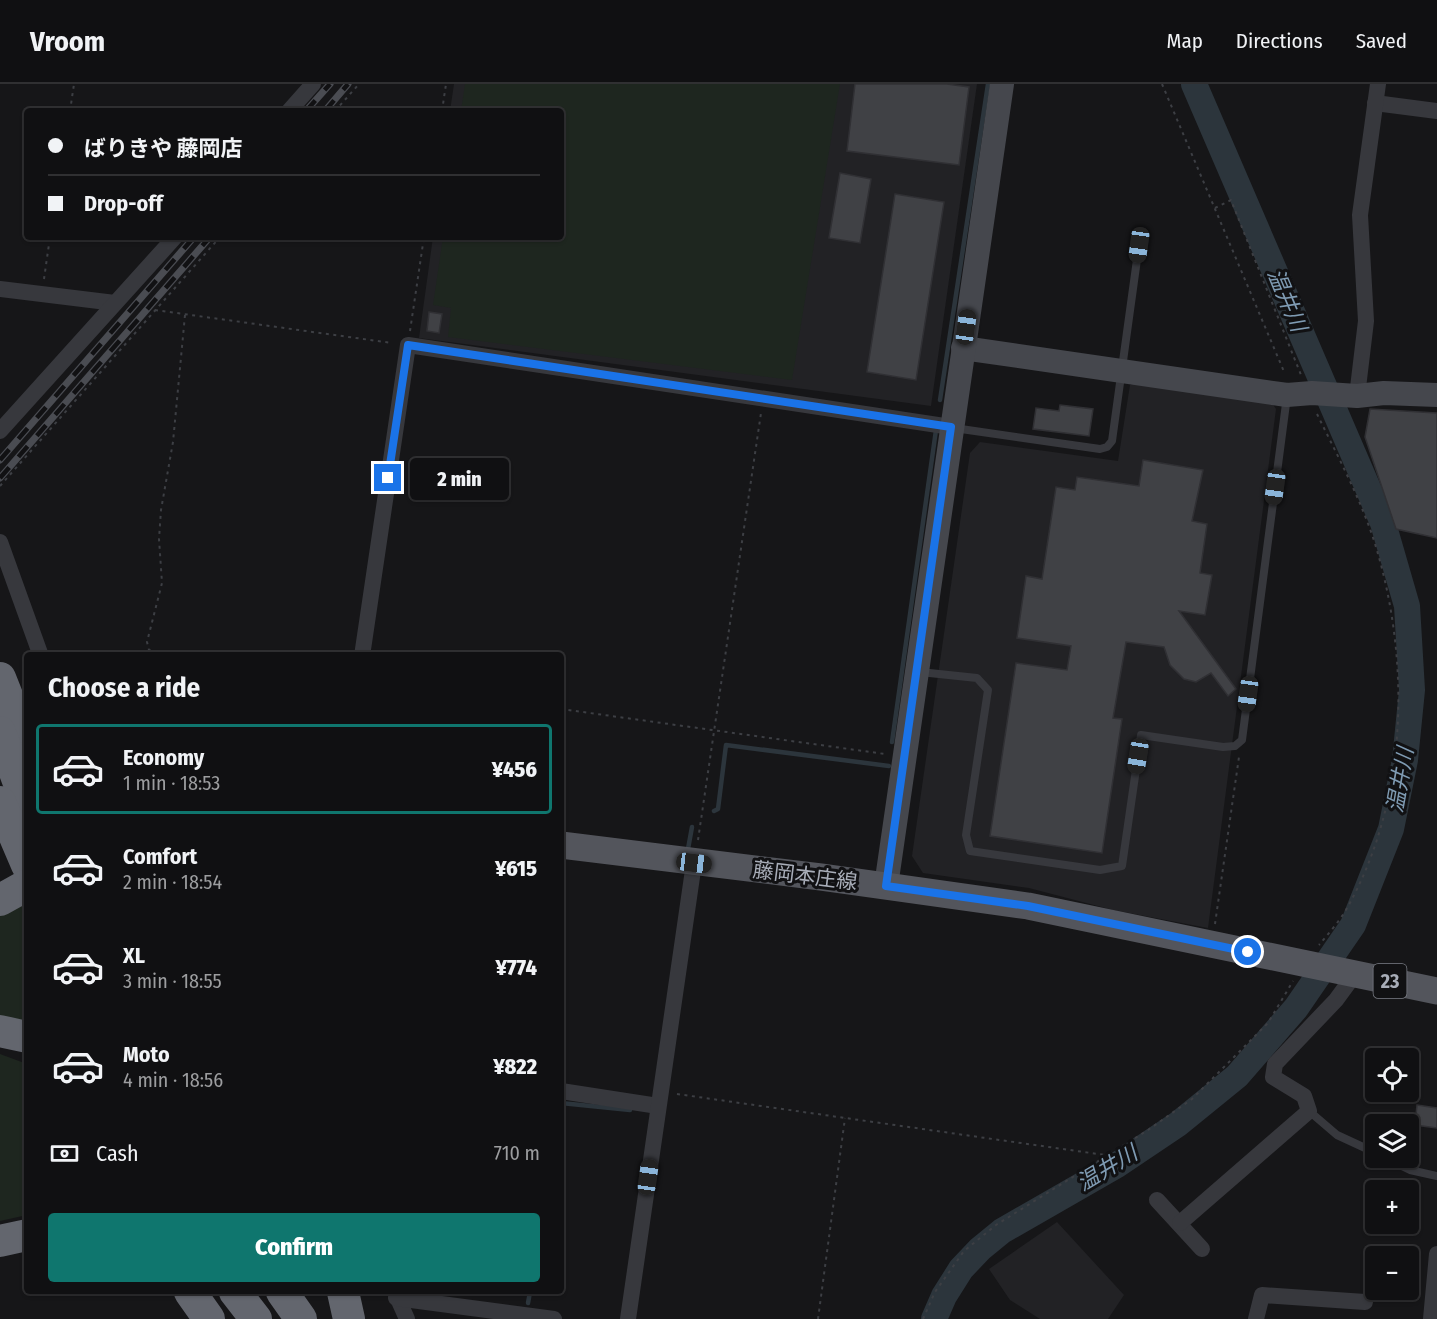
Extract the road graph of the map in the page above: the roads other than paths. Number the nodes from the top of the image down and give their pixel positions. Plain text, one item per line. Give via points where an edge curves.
1 (313, 84) edge
2 (1002, 84) edge
3 (1378, 84) edge
4 (1375, 104) junction
5 (292, 108) edge
6 (1437, 111) edge
7 (172, 240) edge
8 (1139, 245) dead end
9 (0, 289) edge
10 (115, 303) junction
11 (963, 348) junction
12 (1121, 372) junction
13 (1319, 394) junction
14 (1437, 395) edge
15 (951, 427) junction
16 (0, 430) edge
17 (0, 542) edge
18 (40, 652) edge
19 (363, 652) edge
20 (916, 672) junction
21 (0, 678) edge
22 (0, 732) edge
23 (24, 738) edge
24 (13, 802) edge
25 (564, 844) edge
26 (24, 852) edge
27 (694, 863) junction
28 (24, 866) edge
29 (0, 878) edge
30 (886, 886) junction
31 (24, 887) edge
32 (0, 900) edge
33 (1349, 972) junction
34 (1437, 991) edge
35 (0, 1031) edge
36 (24, 1036) edge
37 (564, 1090) edge
38 (659, 1099) junction
39 (1309, 1111) junction
40 (1365, 1149) edge
41 (1406, 1168) edge
42 (1437, 1176) edge
43 (1157, 1200) dead end
44 (1180, 1223) junction
45 (24, 1236) edge
46 (0, 1241) edge
47 (1202, 1249) dead end
48 (1437, 1254) edge
49 (191, 1294) edge
50 (237, 1294) edge
51 (255, 1294) edge
52 (283, 1294) edge
53 (343, 1294) edge
54 (395, 1295) edge
55 (1435, 1296) edge
56 (1365, 1302) dead end
57 (209, 1319) edge
58 (256, 1319) edge
59 (272, 1319) edge
60 (301, 1319) edge
61 (349, 1319) edge
62 (407, 1319) edge
63 (554, 1319) edge
64 (628, 1319) edge
65 (1256, 1319) edge
66 (1431, 1319) edge

1 - 5 street
2 - 11 street
3 - 4 street
4 - 6 street
4 - 13 street via 1360,215 1366,321
7 - 10 street
8 - 12 lane
9 - 10 street
10 - 16 street
11 - 12 street
11 - 15 street
12 - 13 street
12 - 15 lane via 1112,441 1107,447
13 - 14 street
13 - 20 lane via 1242,740 1235,746 1223,747 1142,735 1122,866 1100,870 970,850 966,835 988,690 976,678
15 - 19 street via 408,345
15 - 20 street
17 - 18 street
20 - 30 street
21 - 23 highway
22 - 24 highway
24 - 26 highway
25 - 27 main road, 藤岡本庄線 / 23
27 - 30 main road, 藤岡本庄線 / 23
27 - 38 street
28 - 29 highway
30 - 33 main road, 藤岡本庄線 / 23 via 1028,906
31 - 32 highway
33 - 34 main road, 藤岡本庄線 / 23
33 - 39 street via 1336,1000 1275,1064 1273,1077 1304,1096
35 - 36 highway
37 - 38 street
38 - 64 street
39 - 40 lane via 1337,1135
39 - 44 street
41 - 42 lane
43 - 44 street
44 - 47 street
45 - 46 highway
48 - 55 street
49 - 57 highway
50 - 58 highway
51 - 59 highway
52 - 60 highway
53 - 61 highway
54 - 62 street
54 - 63 street
55 - 66 street
56 - 65 street via 1262,1294

